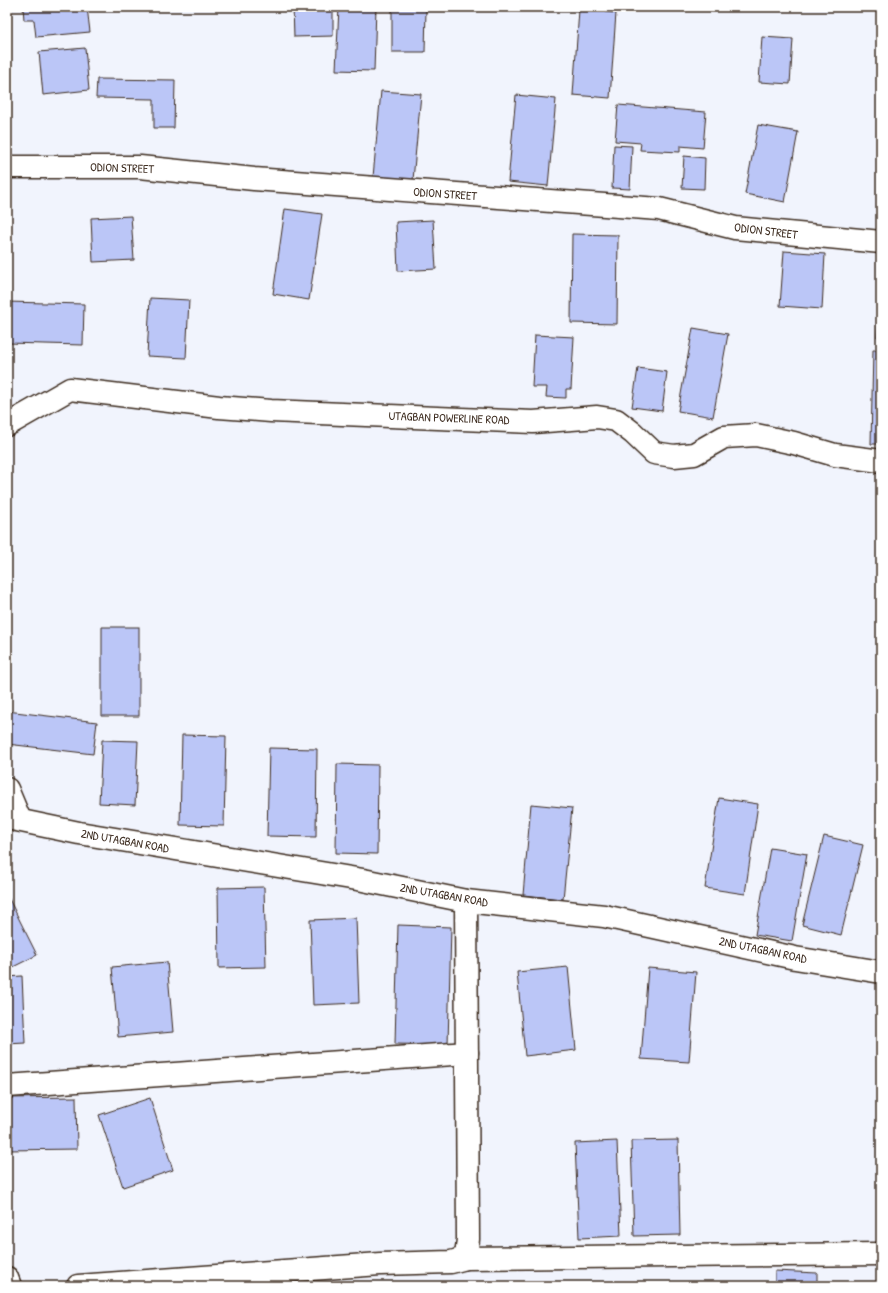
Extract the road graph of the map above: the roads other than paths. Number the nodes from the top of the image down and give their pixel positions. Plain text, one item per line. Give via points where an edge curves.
1 (7, 167) edge
2 (881, 242) edge
3 (7, 425) edge
4 (881, 461) edge
5 (7, 789) edge
6 (13, 819) edge
7 (466, 901) junction
8 (881, 972) edge
9 (467, 1053) junction
10 (7, 1086) edge
11 (881, 1254) edge
12 (466, 1258) junction
13 (7, 1278) edge
14 (10, 1286) edge
15 (78, 1286) edge

1 - 2 street, ODION STREET via 140,167 262,180 659,209 735,228
3 - 4 street, UTAGBAN POWERLINE ROAD via 70,389 271,411 533,422 597,416 616,420 654,452 661,454 694,454 724,437 756,435 835,455
5 - 6 street
6 - 7 street, 2ND UTAGBAN ROAD via 87,834 363,880
7 - 8 street, 2ND UTAGBAN ROAD via 604,916 795,958
7 - 9 street
9 - 10 street
9 - 12 street
11 - 12 street
12 - 15 street via 451,1262 380,1264
13 - 14 street

